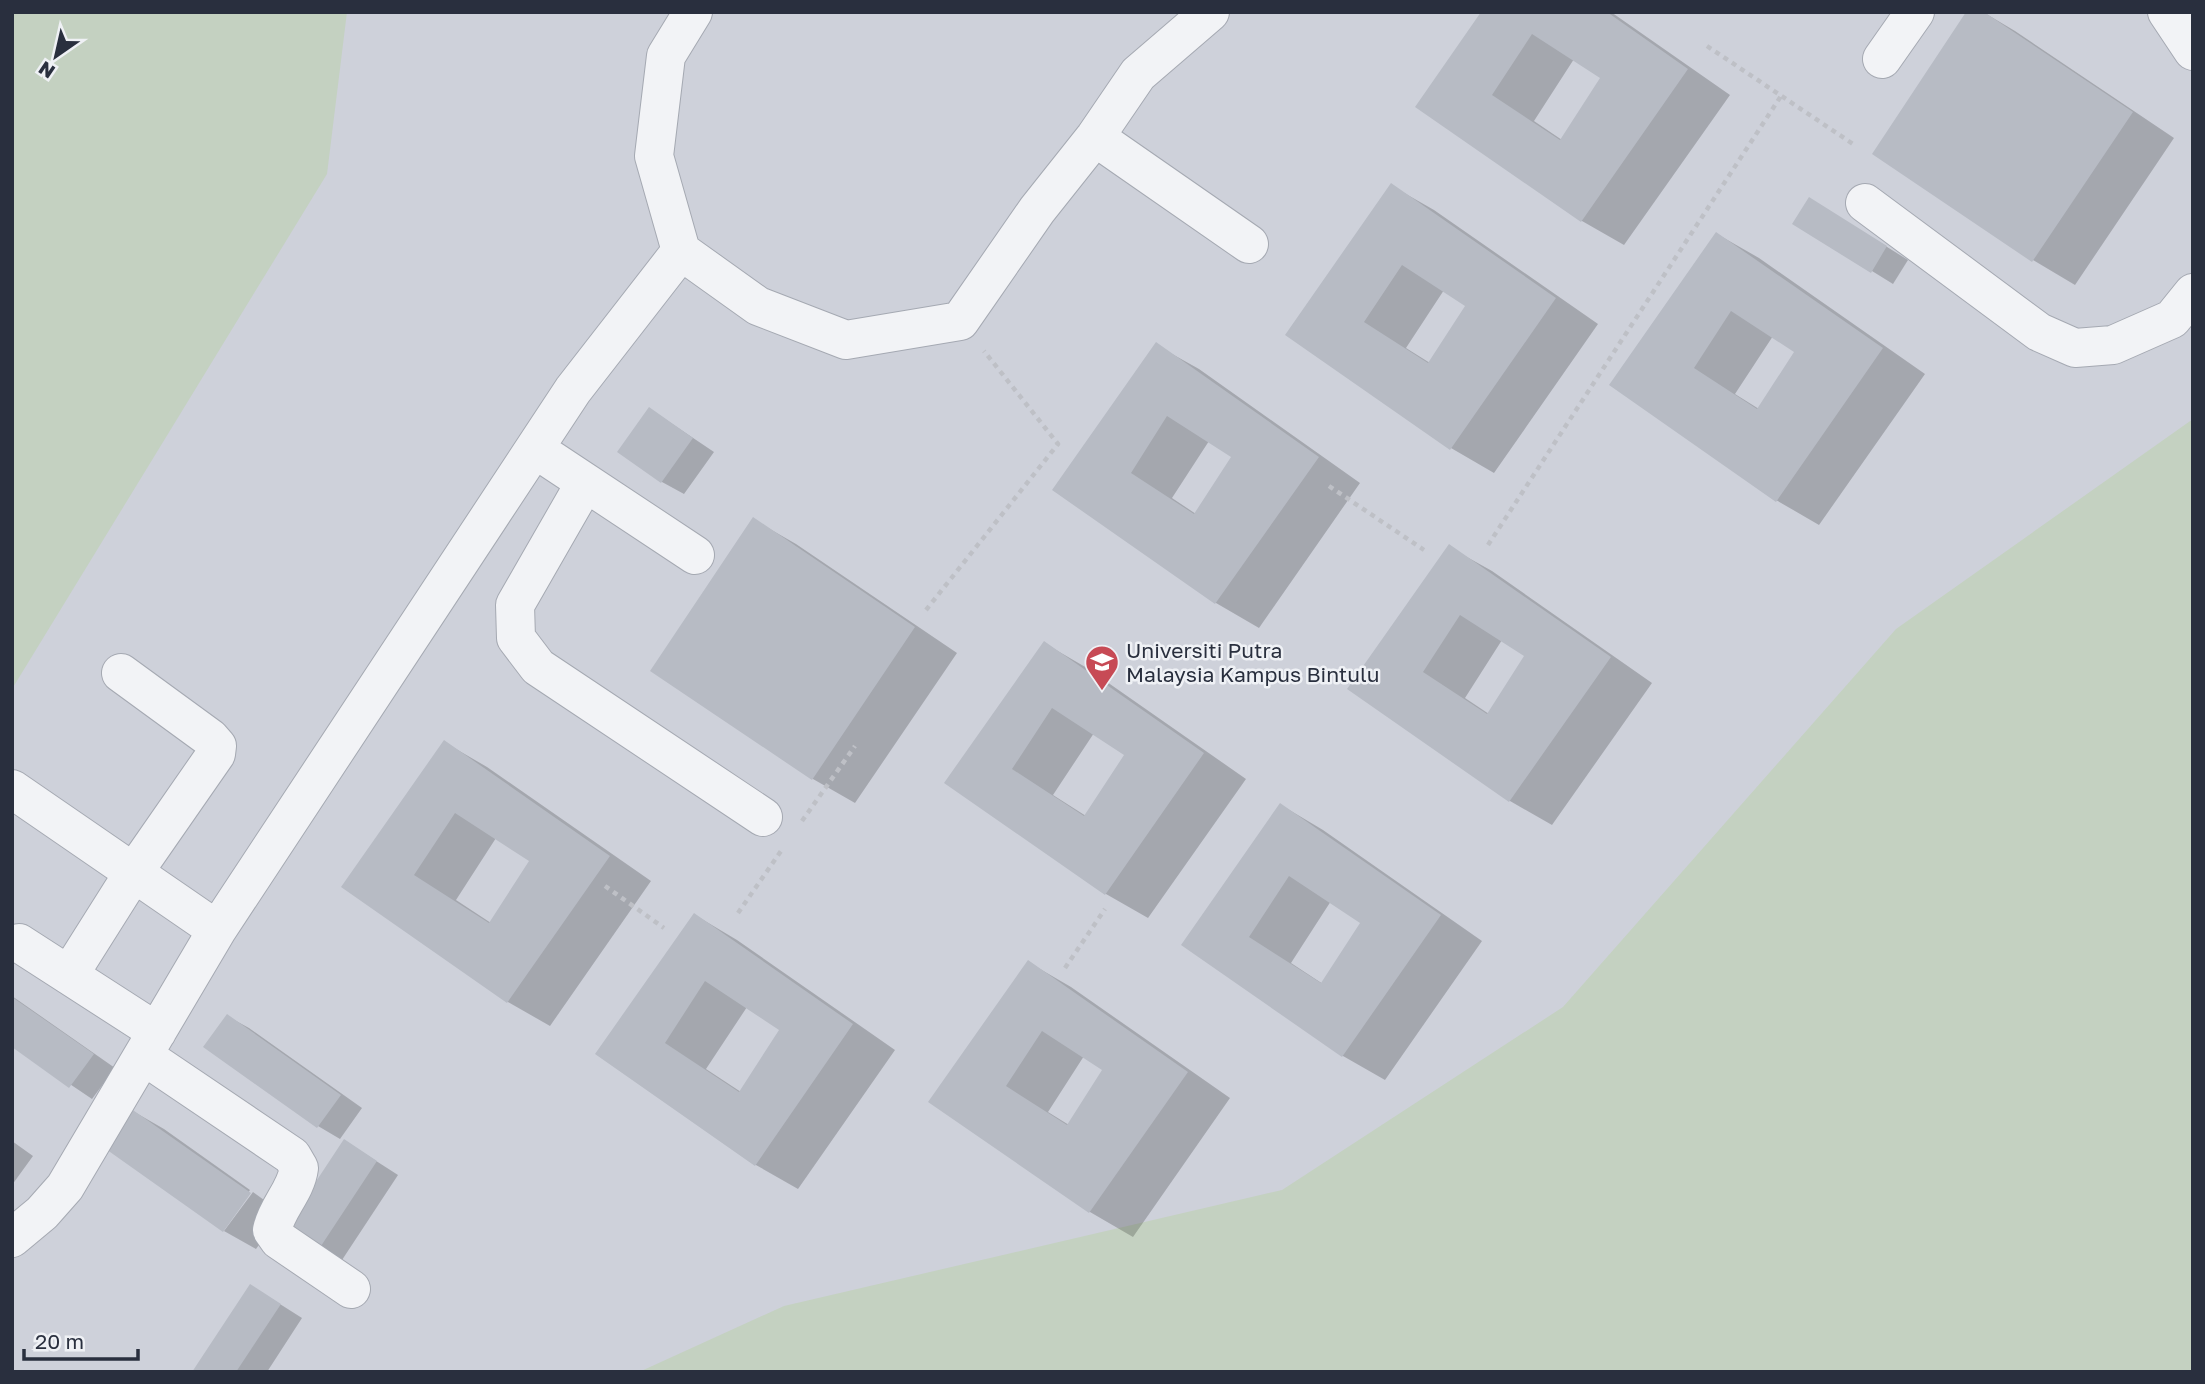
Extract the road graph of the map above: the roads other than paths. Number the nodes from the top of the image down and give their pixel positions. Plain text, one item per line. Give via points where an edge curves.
1 (693, 12) edge
2 (1210, 12) edge
3 (1914, 12) edge
4 (2168, 12) edge
5 (2193, 51) edge
6 (1882, 60) dead end
7 (1095, 137) junction
8 (1865, 203) dead end
9 (1249, 244) dead end
10 (681, 251) junction
11 (2193, 293) edge
12 (535, 449) junction
13 (585, 483) junction
14 (695, 555) dead end
15 (121, 673) dead end
16 (12, 789) edge
17 (763, 817) dead end
18 (134, 872) junction
19 (217, 930) junction
20 (19, 943) dead end
21 (69, 975) junction
22 (150, 1044) junction
23 (12, 1238) edge
24 (351, 1289) dead end

1 - 10 street via 666,55 654,156
2 - 7 street via 1138,74
3 - 6 street
4 - 5 street
7 - 9 street
7 - 10 street via 1037,210 960,321 846,340 758,306
8 - 11 street via 2039,332 2075,348 2113,345 2172,318
10 - 12 street via 573,390
12 - 13 street
12 - 19 street
13 - 14 street
13 - 17 street via 515,606 516,638 538,667
15 - 18 street via 217,746 216,754
16 - 18 street
18 - 19 street
18 - 21 street
19 - 22 street
20 - 21 street
21 - 22 street
22 - 23 street via 65,1187
22 - 24 street via 292,1156 299,1168 298,1179 272,1230 279,1240

